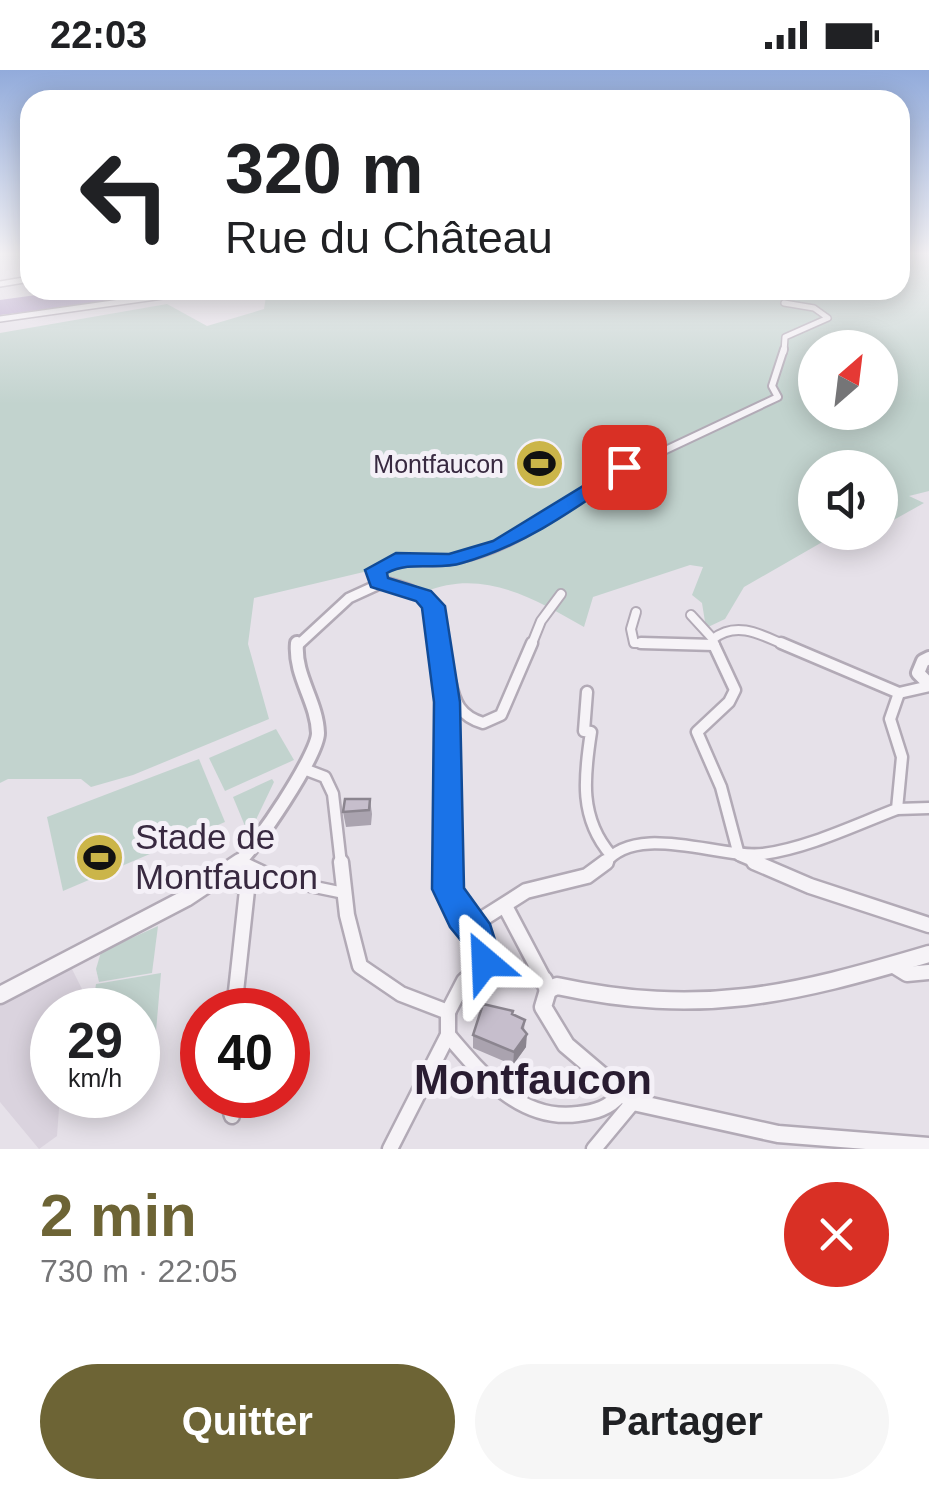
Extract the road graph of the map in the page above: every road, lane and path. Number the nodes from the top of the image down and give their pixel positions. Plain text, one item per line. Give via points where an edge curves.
1 (111, 303) edge
2 (786, 303) edge
3 (0, 319) edge
4 (378, 582) junction
5 (562, 594) dead end
6 (636, 612) dead end
7 (691, 615) dead end
8 (714, 642) junction
9 (634, 643) junction
10 (929, 658) edge
11 (637, 659) dead end
12 (441, 661) junction
13 (929, 685) edge
14 (587, 692) dead end
15 (899, 693) junction
16 (304, 769) junction
17 (929, 808) edge
18 (897, 809) junction
19 (612, 854) junction
20 (739, 854) junction
21 (241, 860) junction
22 (224, 872) junction
23 (345, 893) junction
24 (505, 906) junction
25 (471, 926) junction
26 (929, 926) edge
27 (929, 954) edge
28 (485, 962) junction
29 (893, 965) junction
30 (929, 972) edge
31 (546, 985) junction
32 (236, 988) edge
33 (1, 994) edge
34 (448, 1012) junction
35 (448, 1035) junction
36 (627, 1098) junction
37 (929, 1146) edge
38 (390, 1149) edge
39 (594, 1149) edge

1 - 3 street
2 - 4 street via 828,318 785,337 772,386 778,397 615,471 500,546 450,560 396,560 376,570
4 - 12 street via 424,596 433,606
4 - 16 street via 297,643 296,666 318,740
5 - 12 street via 541,621 508,704 495,720 461,716
6 - 9 street
7 - 8 street
8 - 9 street
8 - 15 street via 723,631 747,629
8 - 20 street via 735,690 696,732 721,787
9 - 11 street
10 - 13 street via 918,673
12 - 25 street via 448,724 448,889
13 - 15 street
14 - 19 street via 584,731 591,732 582,797 599,844
15 - 18 street via 890,719 902,757
16 - 21 street
16 - 23 street via 325,777 333,794
17 - 18 street
18 - 20 street via 761,854
19 - 20 street via 672,843
19 - 24 street via 585,877 537,886
20 - 26 street
21 - 22 street
21 - 23 street via 281,880
22 - 32 street via 247,890
22 - 33 street
23 - 34 street via 360,966 401,994
24 - 25 street
24 - 31 street
25 - 28 street
27 - 29 street
28 - 31 street
28 - 34 street
29 - 30 street via 907,974
29 - 31 street via 731,1003 647,1002
31 - 36 street via 543,1006 553,1030
34 - 35 street
35 - 36 street via 480,1074 525,1107 553,1116 583,1114
35 - 38 street
36 - 37 street via 778,1134
36 - 39 street

